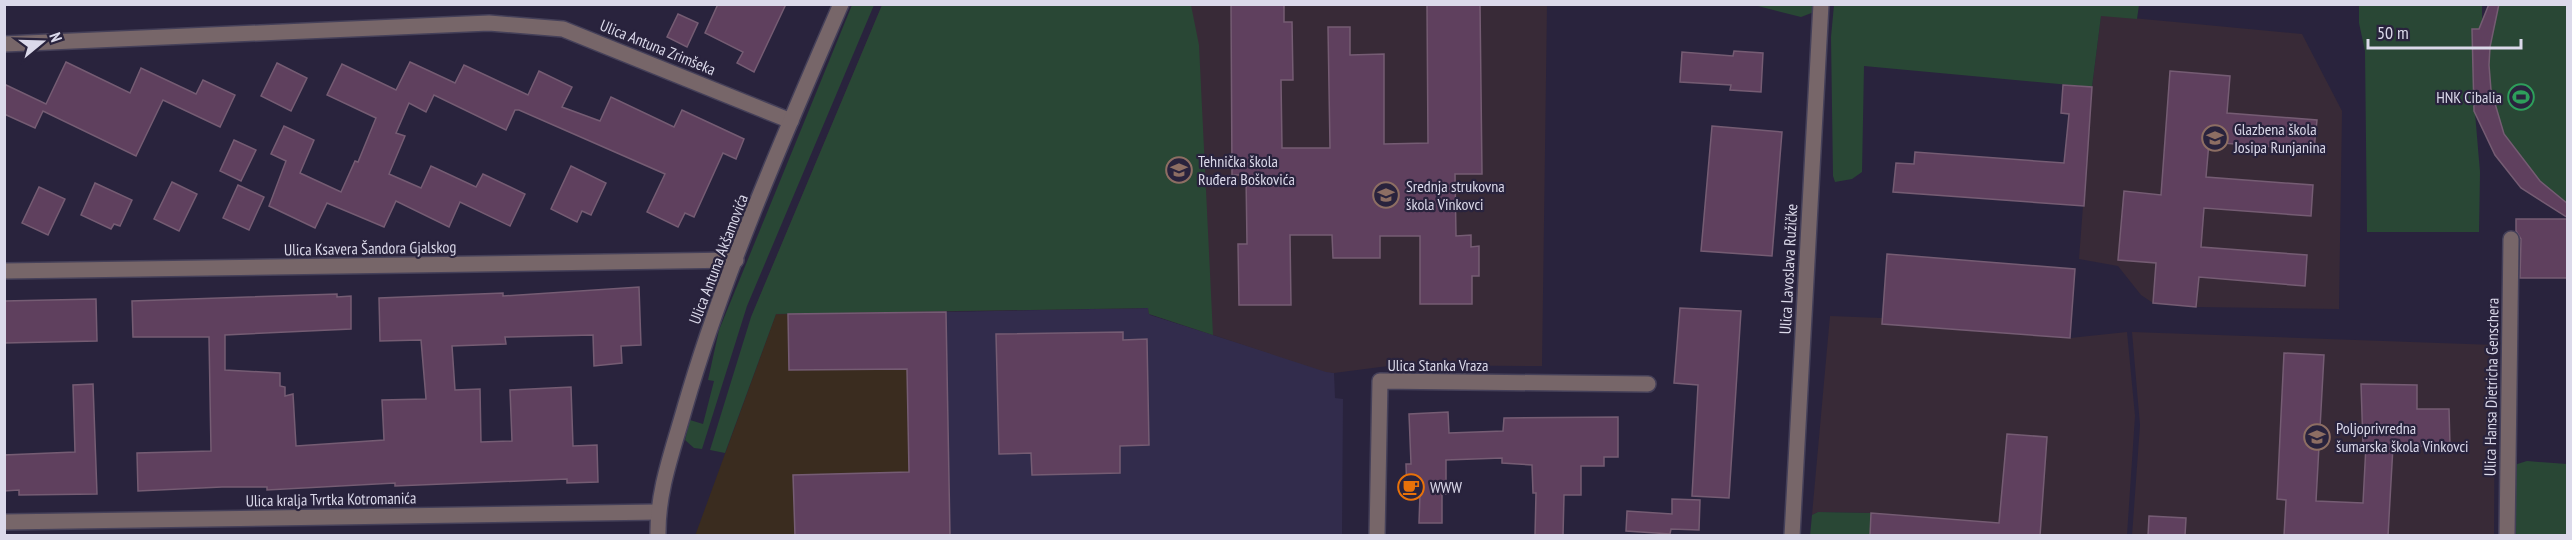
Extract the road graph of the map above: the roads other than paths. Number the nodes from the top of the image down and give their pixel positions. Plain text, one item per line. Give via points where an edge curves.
1 (841, 4) edge
2 (1821, 4) edge
3 (4, 44) edge
4 (791, 121) junction
5 (2511, 239) dead end
6 (736, 260) junction
7 (4, 271) edge
8 (1648, 384) dead end
9 (657, 512) junction
10 (4, 522) edge
11 (658, 536) edge
12 (1377, 536) edge
13 (1792, 536) edge
14 (2507, 536) edge

1 - 4 street, Ulica Antuna Akšamovića
2 - 13 street, Ulica Lavoslava Ružičke
3 - 4 street, Ulica Antuna Zrimšeka via 489,23 563,29
4 - 6 street, Ulica Antuna Akšamovića
5 - 14 street, Ulica Hansa Dietricha Genschera
6 - 7 street, Ulica Ksavera Šandora Gjalskog
6 - 9 street, Ulica Antuna Akšamovića via 702,349
8 - 12 street, Ulica Stanka Vraza via 1380,381
9 - 10 street, Ulica kralja Tvrtka Kotromanića
9 - 11 street, Ulica Antuna Akšamovića

